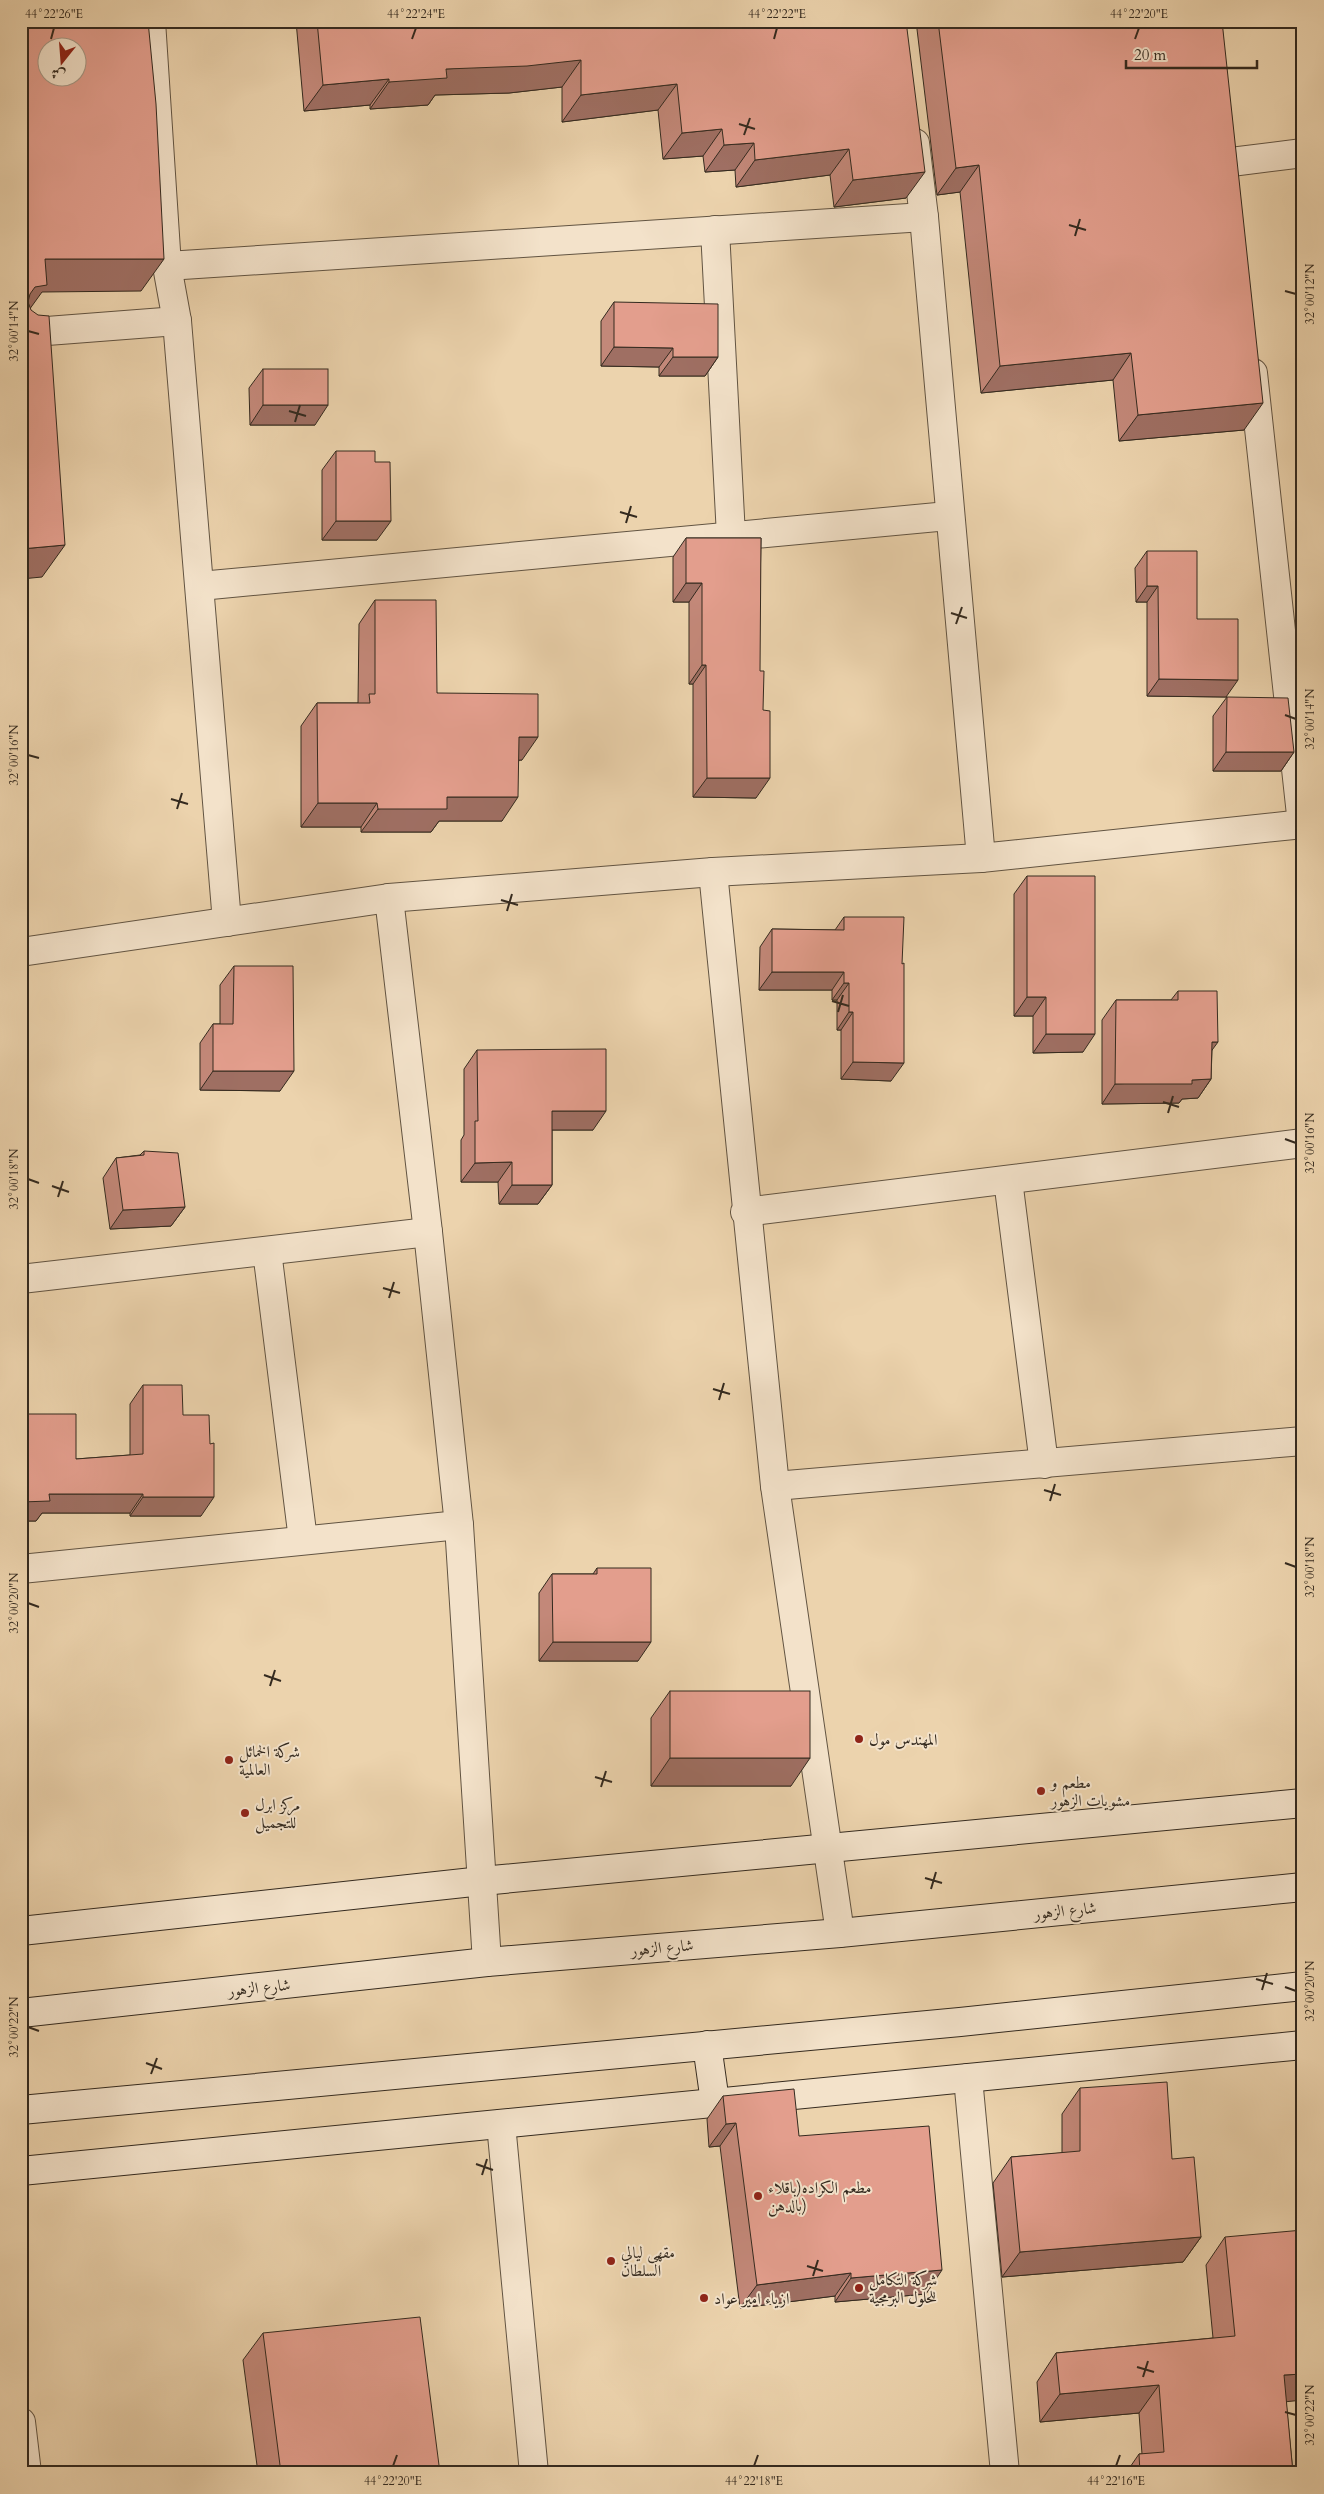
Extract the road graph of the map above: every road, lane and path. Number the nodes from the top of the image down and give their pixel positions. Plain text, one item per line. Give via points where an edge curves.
1 (151, 21) edge
2 (912, 119) edge
3 (1228, 134) edge
4 (1303, 153) edge
5 (1230, 162) junction
6 (1234, 191) edge
7 (924, 217) junction
8 (715, 230) junction
9 (167, 266) junction
10 (177, 321) junction
11 (21, 333) edge
12 (1251, 350) edge
13 (948, 516) junction
14 (731, 536) junction
15 (200, 586) junction
16 (1302, 824) edge
17 (981, 858) junction
18 (713, 872) junction
19 (389, 898) junction
20 (227, 922) junction
21 (21, 952) edge
22 (1303, 1143) edge
23 (1008, 1180) junction
24 (745, 1212) junction
25 (428, 1232) junction
26 (267, 1251) junction
27 (21, 1279) edge
28 (1303, 1442) edge
29 (1044, 1464) junction
30 (775, 1486) junction
31 (459, 1525) junction
32 (303, 1540) junction
33 (21, 1568) edge
34 (1303, 1803) edge
35 (827, 1847) junction
36 (482, 1881) junction
37 (1303, 1887) edge
38 (21, 1931) edge
39 (840, 1933) junction
40 (487, 1962) junction
41 (1303, 1986) edge
42 (21, 2013) edge
43 (1303, 2045) edge
44 (707, 2046) junction
45 (968, 2078) junction
46 (715, 2102) junction
47 (21, 2110) edge
48 (500, 2124) junction
49 (21, 2171) edge
50 (21, 2422) edge
51 (27, 2473) edge
52 (534, 2473) edge
53 (1005, 2473) edge

1 - 9 street
2 - 7 street
3 - 5 street
4 - 5 street
5 - 6 street
7 - 8 street
7 - 13 street
8 - 9 street
8 - 14 street
9 - 10 street
10 - 11 street
10 - 15 street
12 - 16 street
13 - 14 street
13 - 17 street
14 - 15 street
15 - 20 street
16 - 17 street
17 - 18 street
18 - 19 street
18 - 24 street
19 - 20 street
19 - 25 street
20 - 21 street
22 - 23 street
23 - 24 street
23 - 29 street
24 - 30 street
25 - 26 street
25 - 31 street
26 - 27 street
26 - 32 street
28 - 29 street
29 - 30 street
30 - 35 street
31 - 32 street
31 - 36 street
32 - 33 street
34 - 35 street
35 - 36 street
35 - 39 street
36 - 38 street
36 - 40 street
37 - 39 street, شارع الزهور
39 - 40 street, شارع الزهور
40 - 42 street, شارع الزهور
41 - 44 street
43 - 45 street
44 - 46 street
44 - 47 street
45 - 46 street
45 - 53 street
46 - 48 street
48 - 49 street
48 - 52 street
50 - 51 street

